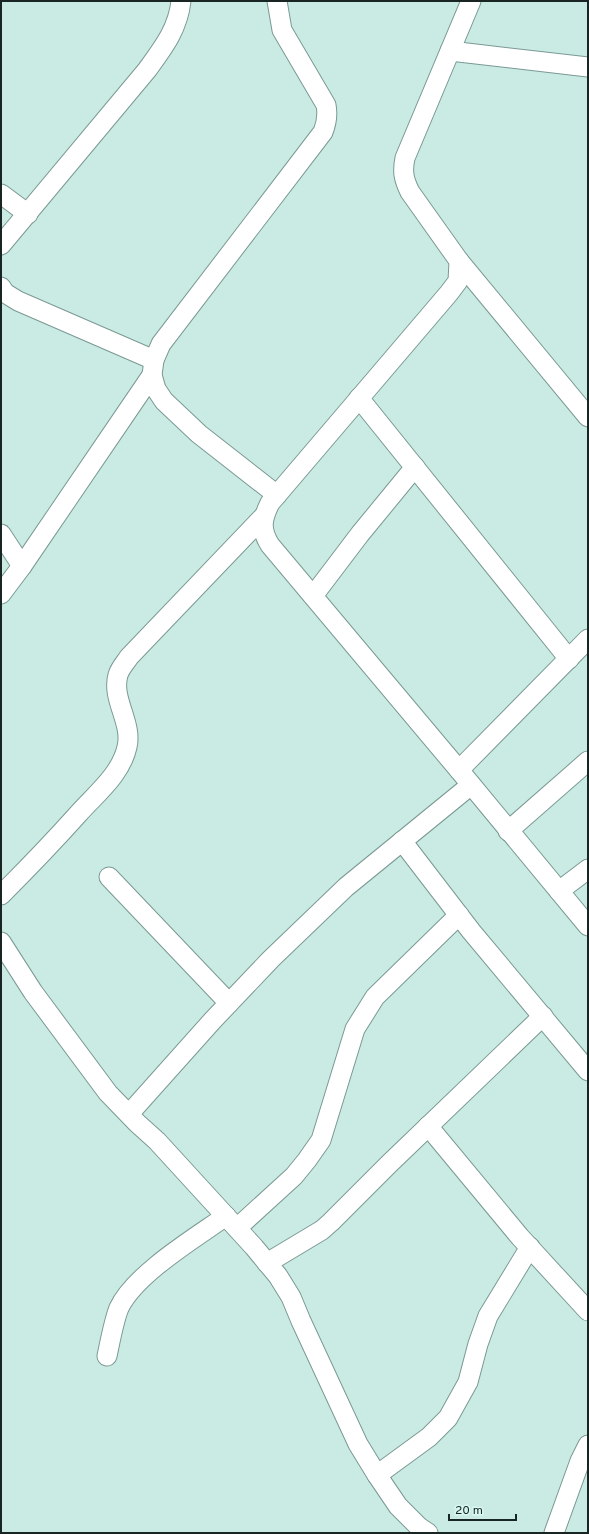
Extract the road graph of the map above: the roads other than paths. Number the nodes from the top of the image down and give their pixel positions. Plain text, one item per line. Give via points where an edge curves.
1 (181, 1) edge
2 (277, 1) edge
3 (471, 1) edge
4 (450, 51) junction
5 (588, 67) edge
6 (1, 194) edge
7 (28, 214) junction
8 (1, 245) edge
9 (459, 261) junction
10 (1, 287) edge
11 (153, 368) junction
12 (359, 398) junction
13 (588, 417) edge
14 (414, 467) junction
15 (277, 495) junction
16 (264, 517) junction
17 (1, 534) edge
18 (22, 566) junction
19 (1, 594) edge
20 (313, 596) junction
21 (588, 639) edge
22 (569, 659) junction
23 (588, 761) edge
24 (459, 770) junction
25 (471, 785) junction
26 (508, 831) junction
27 (402, 842) junction
28 (588, 869) edge
29 (109, 876) dead end
30 (559, 891) junction
31 (1, 894) edge
32 (459, 915) junction
33 (588, 926) edge
34 (1, 942) edge
35 (229, 1003) junction
36 (543, 1016) junction
37 (588, 1071) edge
38 (129, 1114) junction
39 (428, 1126) junction
40 (231, 1222) junction
41 (530, 1248) junction
42 (268, 1263) junction
43 (588, 1311) edge
44 (107, 1356) dead end
45 (585, 1457) edge
46 (377, 1475) junction
47 (428, 1533) edge
48 (554, 1533) edge

1 - 7 street via 177,23 166,45
2 - 11 street via 282,30 326,105 327,122 161,344
3 - 4 street
4 - 5 street
4 - 9 street via 405,158 402,171 410,192
6 - 7 street
7 - 8 street
9 - 12 street via 458,281
9 - 13 street
10 - 11 street via 18,301
11 - 15 street via 156,389 164,401 198,434
11 - 18 street
12 - 14 street
12 - 15 street
14 - 20 street
14 - 22 street
15 - 16 street
16 - 20 street via 265,538
16 - 31 street via 122,666 118,675 117,692 128,732 128,746 122,761 112,777 50,846
17 - 18 street
18 - 19 street
20 - 24 street
21 - 22 street
22 - 24 street
23 - 26 street
24 - 25 street
25 - 26 street
25 - 27 street
26 - 30 street
27 - 32 street
27 - 35 street via 331,901
28 - 30 street
29 - 35 street
30 - 33 street
32 - 36 street
32 - 40 street via 375,996 355,1029 321,1140 307,1160 294,1176
34 - 38 street via 33,992 108,1093
35 - 38 street
36 - 37 street
36 - 39 street
38 - 40 street
39 - 41 street
39 - 42 street via 322,1230
40 - 42 street
40 - 44 street via 155,1267 141,1280 119,1308
41 - 43 street
41 - 46 street via 486,1321 468,1382 448,1418 429,1437
42 - 46 street via 291,1297 345,1418
45 - 48 street
46 - 47 street via 398,1506

